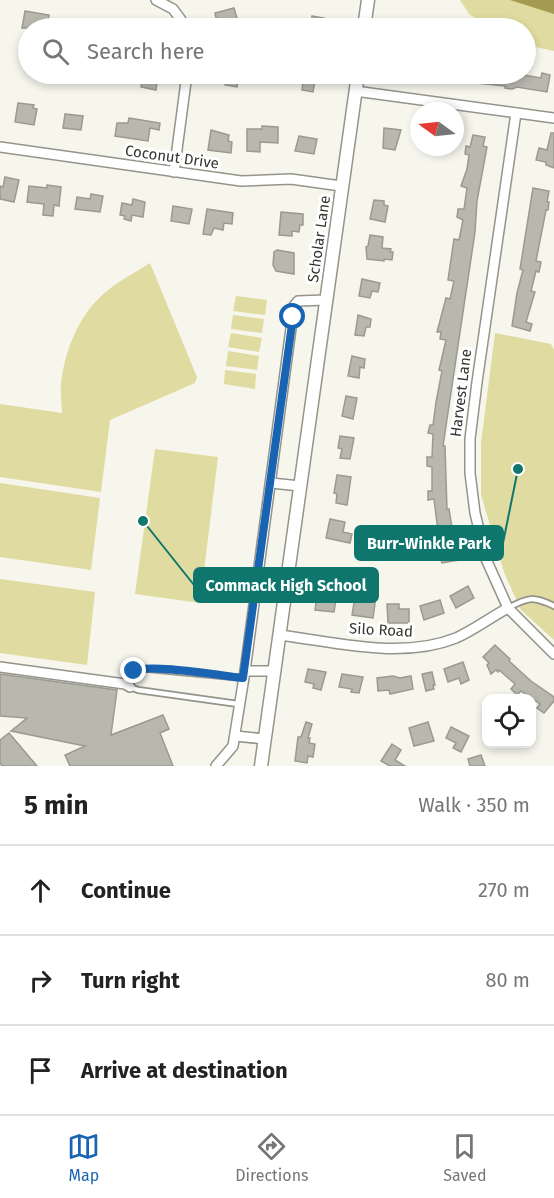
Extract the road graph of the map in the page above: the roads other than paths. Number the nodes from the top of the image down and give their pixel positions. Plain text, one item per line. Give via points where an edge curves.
1 (156, 0) edge
2 (368, 0) edge
3 (180, 18) edge
4 (365, 18) edge
5 (186, 84) edge
6 (356, 84) edge
7 (355, 91) junction
8 (516, 113) junction
9 (554, 118) edge
10 (0, 147) edge
11 (174, 172) junction
12 (341, 186) junction
13 (326, 300) junction
14 (270, 483) junction
15 (300, 486) junction
16 (554, 606) edge
17 (508, 608) junction
18 (279, 635) junction
19 (554, 654) edge
20 (0, 667) edge
21 (274, 671) junction
22 (244, 674) junction
23 (130, 687) junction
24 (238, 704) junction
25 (235, 736) junction
26 (265, 739) junction
27 (218, 765) edge
28 (261, 766) edge

1 - 3 street
2 - 4 street
5 - 11 street
6 - 7 street, Scholar Lane
7 - 8 street
7 - 12 street, Scholar Lane
8 - 9 street
8 - 17 street, Harvest Lane via 470,439 475,513 486,559
10 - 11 street, Coconut Drive
11 - 12 street, Coconut Drive via 241,182 291,179
12 - 13 street, Scholar Lane
13 - 14 street via 298,301 294,306
13 - 15 street, Scholar Lane
14 - 15 street
14 - 22 street
15 - 18 street, Scholar Lane
16 - 17 lane via 538,598 527,598
17 - 18 street, Silo Road via 457,637 423,647 382,648
17 - 19 street, Harvest Lane
18 - 21 street, Scholar Lane
20 - 23 street
21 - 22 street
21 - 26 street, Scholar Lane
22 - 23 lane via 138,668 131,676
22 - 24 street
23 - 24 lane
24 - 25 street
25 - 26 street
25 - 27 street via 231,750
26 - 28 street, Scholar Lane

